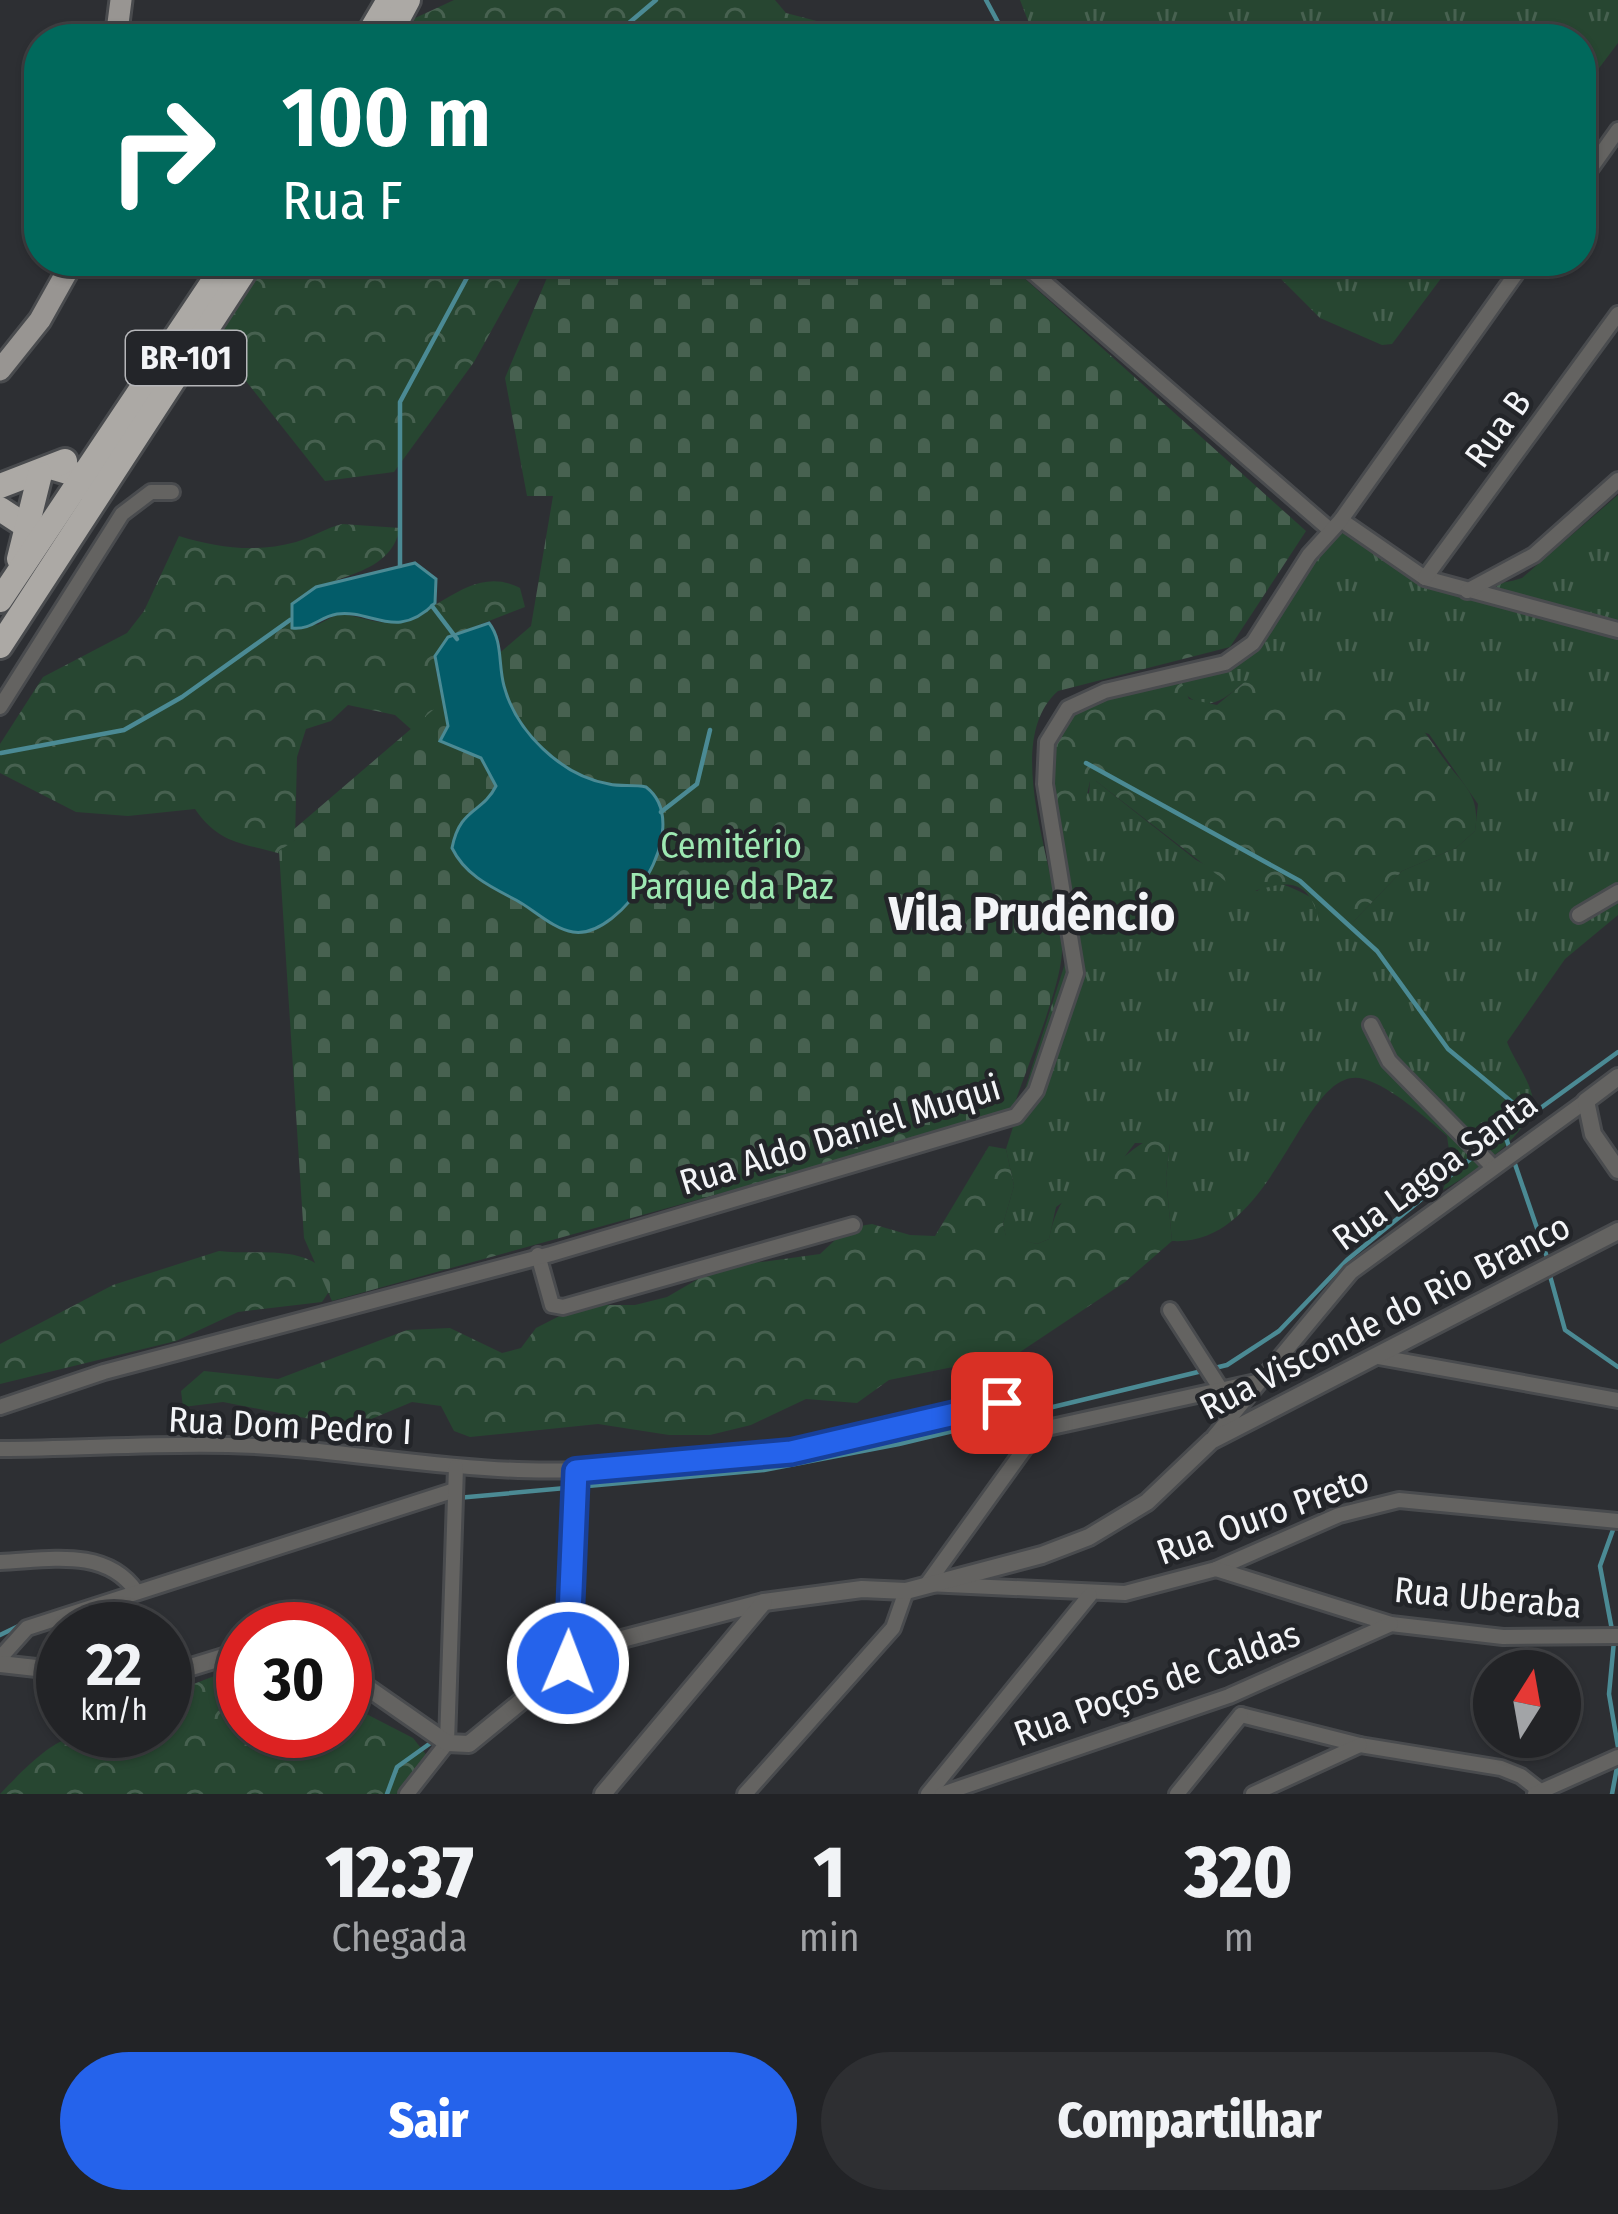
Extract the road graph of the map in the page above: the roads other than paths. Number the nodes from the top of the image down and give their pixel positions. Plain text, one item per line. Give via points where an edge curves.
1 (1618, 130) edge
2 (1612, 151) edge
3 (65, 276) edge
4 (217, 276) edge
5 (241, 276) edge
6 (1038, 276) edge
7 (1514, 276) edge
8 (1618, 314) edge
9 (0, 370) edge
10 (127, 410) junction
11 (47, 471) junction
12 (81, 476) junction
13 (1618, 480) edge
14 (0, 486) edge
15 (172, 492) dead end
16 (0, 509) edge
17 (1335, 525) junction
18 (26, 526) junction
19 (16, 576) junction
20 (1426, 578) junction
21 (1467, 590) junction
22 (0, 600) edge
23 (1618, 630) edge
24 (3, 641) edge
25 (0, 707) edge
26 (1618, 892) edge
27 (1579, 915) dead end
28 (1371, 1024) dead end
29 (1618, 1077) edge
30 (1586, 1102) junction
31 (1493, 1167) junction
32 (1618, 1170) edge
33 (853, 1225) dead end
34 (1618, 1232) edge
35 (538, 1255) junction
36 (1170, 1310) dead end
37 (1379, 1357) junction
38 (1257, 1382) junction
39 (1220, 1388) junction
40 (1618, 1400) edge
41 (0, 1408) edge
42 (1038, 1430) junction
43 (1211, 1441) junction
44 (0, 1449) edge
45 (456, 1466) junction
46 (576, 1471) junction
47 (455, 1490) junction
48 (1616, 1520) edge
49 (0, 1562) edge
50 (1216, 1569) junction
51 (927, 1584) junction
52 (136, 1591) junction
53 (906, 1591) junction
54 (1090, 1595) junction
55 (764, 1601) junction
56 (1391, 1624) junction
57 (1618, 1636) edge
58 (0, 1661) edge
59 (568, 1663) junction
60 (36, 1667) edge
61 (372, 1691) edge
62 (1229, 1696) junction
63 (1241, 1715) junction
64 (447, 1743) junction
65 (1360, 1745) junction
66 (1618, 1757) edge
67 (1540, 1793) edge
68 (407, 1794) edge
69 (603, 1794) edge
70 (746, 1794) edge
71 (928, 1794) edge
72 (942, 1794) edge
73 (1177, 1794) edge
74 (1253, 1794) edge

1 - 2 street
3 - 9 main road
4 - 10 highway, BR-101
5 - 24 highway, BR-101
6 - 17 street
7 - 17 street
8 - 20 street, Rua B
10 - 11 highway
10 - 12 highway, BR-101
11 - 12 highway
11 - 14 highway
11 - 18 highway
12 - 19 highway, BR-101
12 - 24 highway via 87,495 10,616
13 - 21 street via 1534,555
15 - 25 street via 151,492 122,514
16 - 18 highway
17 - 20 street
17 - 35 street, Rua Aldo Daniel Muqui via 1241,656 1084,698 1054,724 1043,764 1076,973 1027,1106 1002,1122
18 - 19 highway
19 - 22 highway, BR-101
20 - 21 street
21 - 23 street
26 - 27 street
28 - 31 street via 1389,1061
29 - 30 street, Rua Lagoa Santa
30 - 31 street, Rua Lagoa Santa
30 - 32 street via 1593,1134
31 - 38 street, Rua Lagoa Santa via 1351,1272
33 - 35 street via 563,1307 546,1294
34 - 37 street, Rua Visconde do Rio Branco
35 - 41 street, Rua Aldo Daniel Muqui via 104,1372
36 - 39 street
37 - 40 street
37 - 43 street, Rua Visconde do Rio Branco
38 - 39 street
38 - 43 street, Rua Lagoa Santa
39 - 42 street
42 - 46 street, Rua Dom Pedro I via 1029,1394 791,1452
42 - 51 street
43 - 51 street, Rua Visconde do Rio Branco via 1147,1502 1089,1537
44 - 45 street, Rua Dom Pedro I via 226,1445
45 - 46 street, Rua Dom Pedro I
45 - 47 street
46 - 59 street
47 - 52 street
47 - 64 street
48 - 50 street, Rua Ouro Preto via 1399,1500 1340,1515
49 - 52 street via 97,1562 124,1574
50 - 54 street, Rua Ouro Preto
50 - 56 street, Rua Uberaba
51 - 53 street, Rua Visconde do Rio Branco
51 - 54 street, Rua Ouro Preto
52 - 58 street via 27,1628
53 - 55 street, Rua Visconde do Rio Branco via 862,1588
53 - 70 street via 893,1628
54 - 71 street
55 - 59 street, Rua Visconde do Rio Branco via 622,1639
55 - 69 street
56 - 57 street, Rua Uberaba via 1503,1637
56 - 62 street, Rua Poços de Caldas
58 - 60 street
59 - 64 street, Rua Visconde do Rio Branco via 484,1737
61 - 64 street
62 - 63 street
62 - 72 street, Rua Poços de Caldas
63 - 65 street
63 - 73 street
64 - 68 street
65 - 67 street via 1501,1768
65 - 74 street
66 - 67 street

